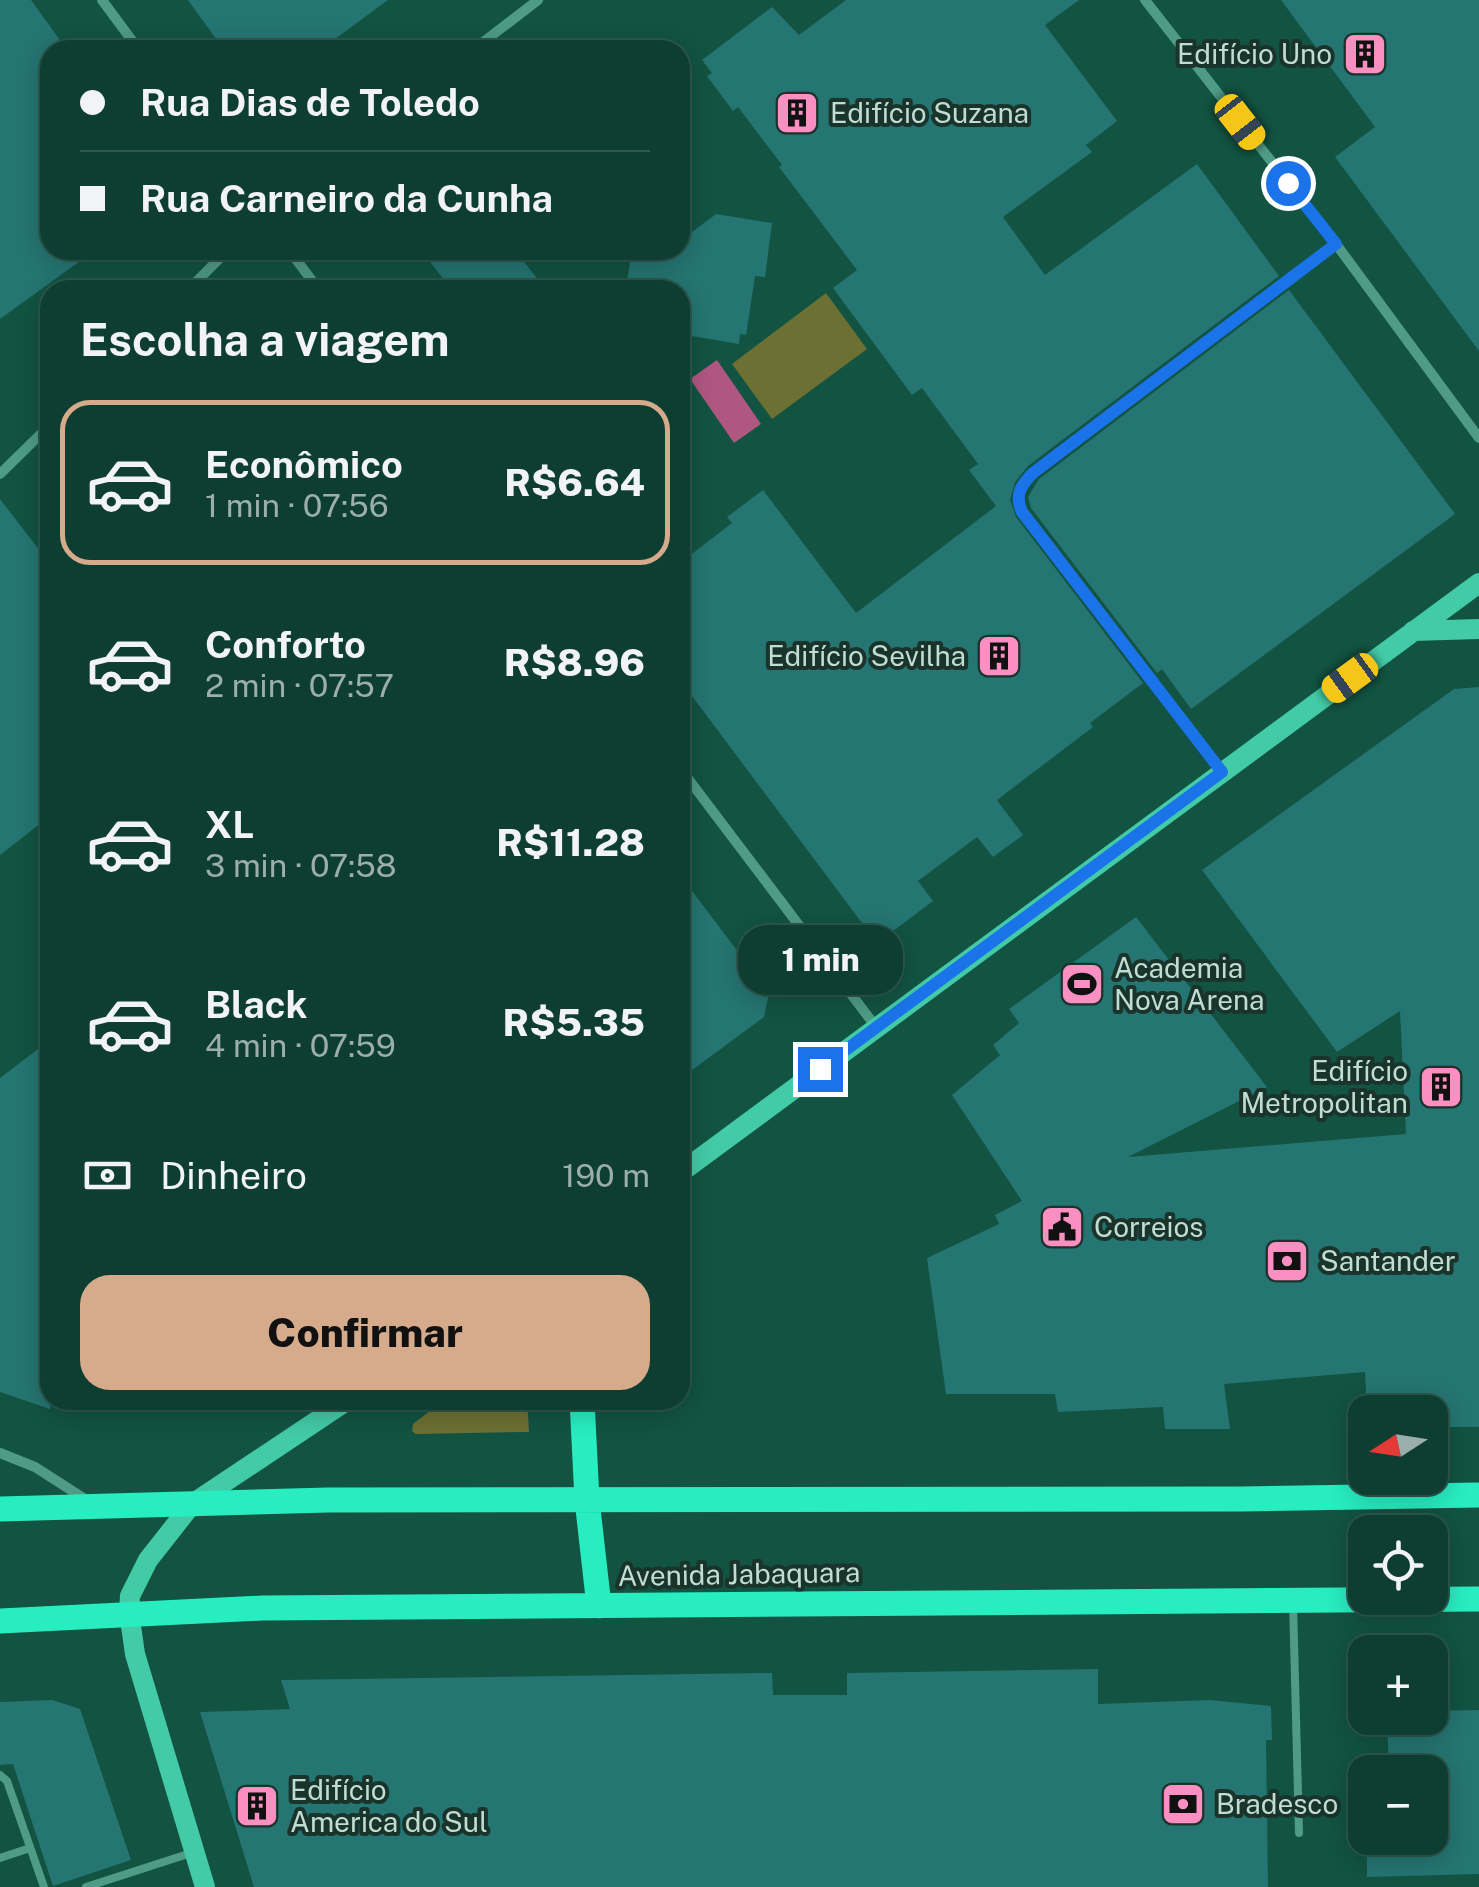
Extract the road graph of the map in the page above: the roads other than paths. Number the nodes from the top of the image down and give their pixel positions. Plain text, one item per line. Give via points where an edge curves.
1 (102, 0) edge
2 (538, 0) edge
3 (1145, 0) edge
4 (132, 40) edge
5 (486, 40) edge
6 (1336, 244) junction
7 (218, 260) edge
8 (198, 280) edge
9 (40, 435) edge
10 (1479, 438) edge
11 (0, 474) edge
12 (1479, 583) edge
13 (1479, 629) edge
14 (1413, 631) junction
15 (1222, 772) junction
16 (690, 781) edge
17 (876, 1027) junction
18 (690, 1166) edge
19 (333, 1410) edge
20 (582, 1410) edge
21 (0, 1452) edge
22 (1479, 1495) edge
23 (587, 1500) junction
24 (93, 1504) junction
25 (192, 1504) junction
26 (0, 1509) edge
27 (1479, 1599) edge
28 (1293, 1600) junction
29 (599, 1606) junction
30 (128, 1612) junction
31 (0, 1622) edge
32 (0, 1776) edge
33 (1299, 1833) dead end
34 (30, 1848) junction
35 (194, 1852) junction
36 (0, 1858) edge
37 (44, 1887) edge
38 (86, 1887) edge
39 (205, 1887) edge

1 - 4 street
2 - 5 street
3 - 6 street
6 - 10 street
6 - 15 street via 1033,473 1018,496 1022,512
7 - 8 street
9 - 11 street
12 - 14 street
13 - 14 street
14 - 15 street
15 - 17 street
16 - 17 street
17 - 18 street
19 - 25 street
20 - 23 main road
21 - 24 street
22 - 23 main road
23 - 25 main road
23 - 29 main road
24 - 25 main road
24 - 26 main road
25 - 30 street via 142,1570
27 - 28 main road, Avenida Jabaquara
28 - 29 main road, Avenida Jabaquara
28 - 33 lane
29 - 30 main road, Avenida Jabaquara
30 - 31 main road, Avenida Jabaquara
30 - 35 street
32 - 34 lane
34 - 36 lane
34 - 37 lane
35 - 38 lane
35 - 39 street

